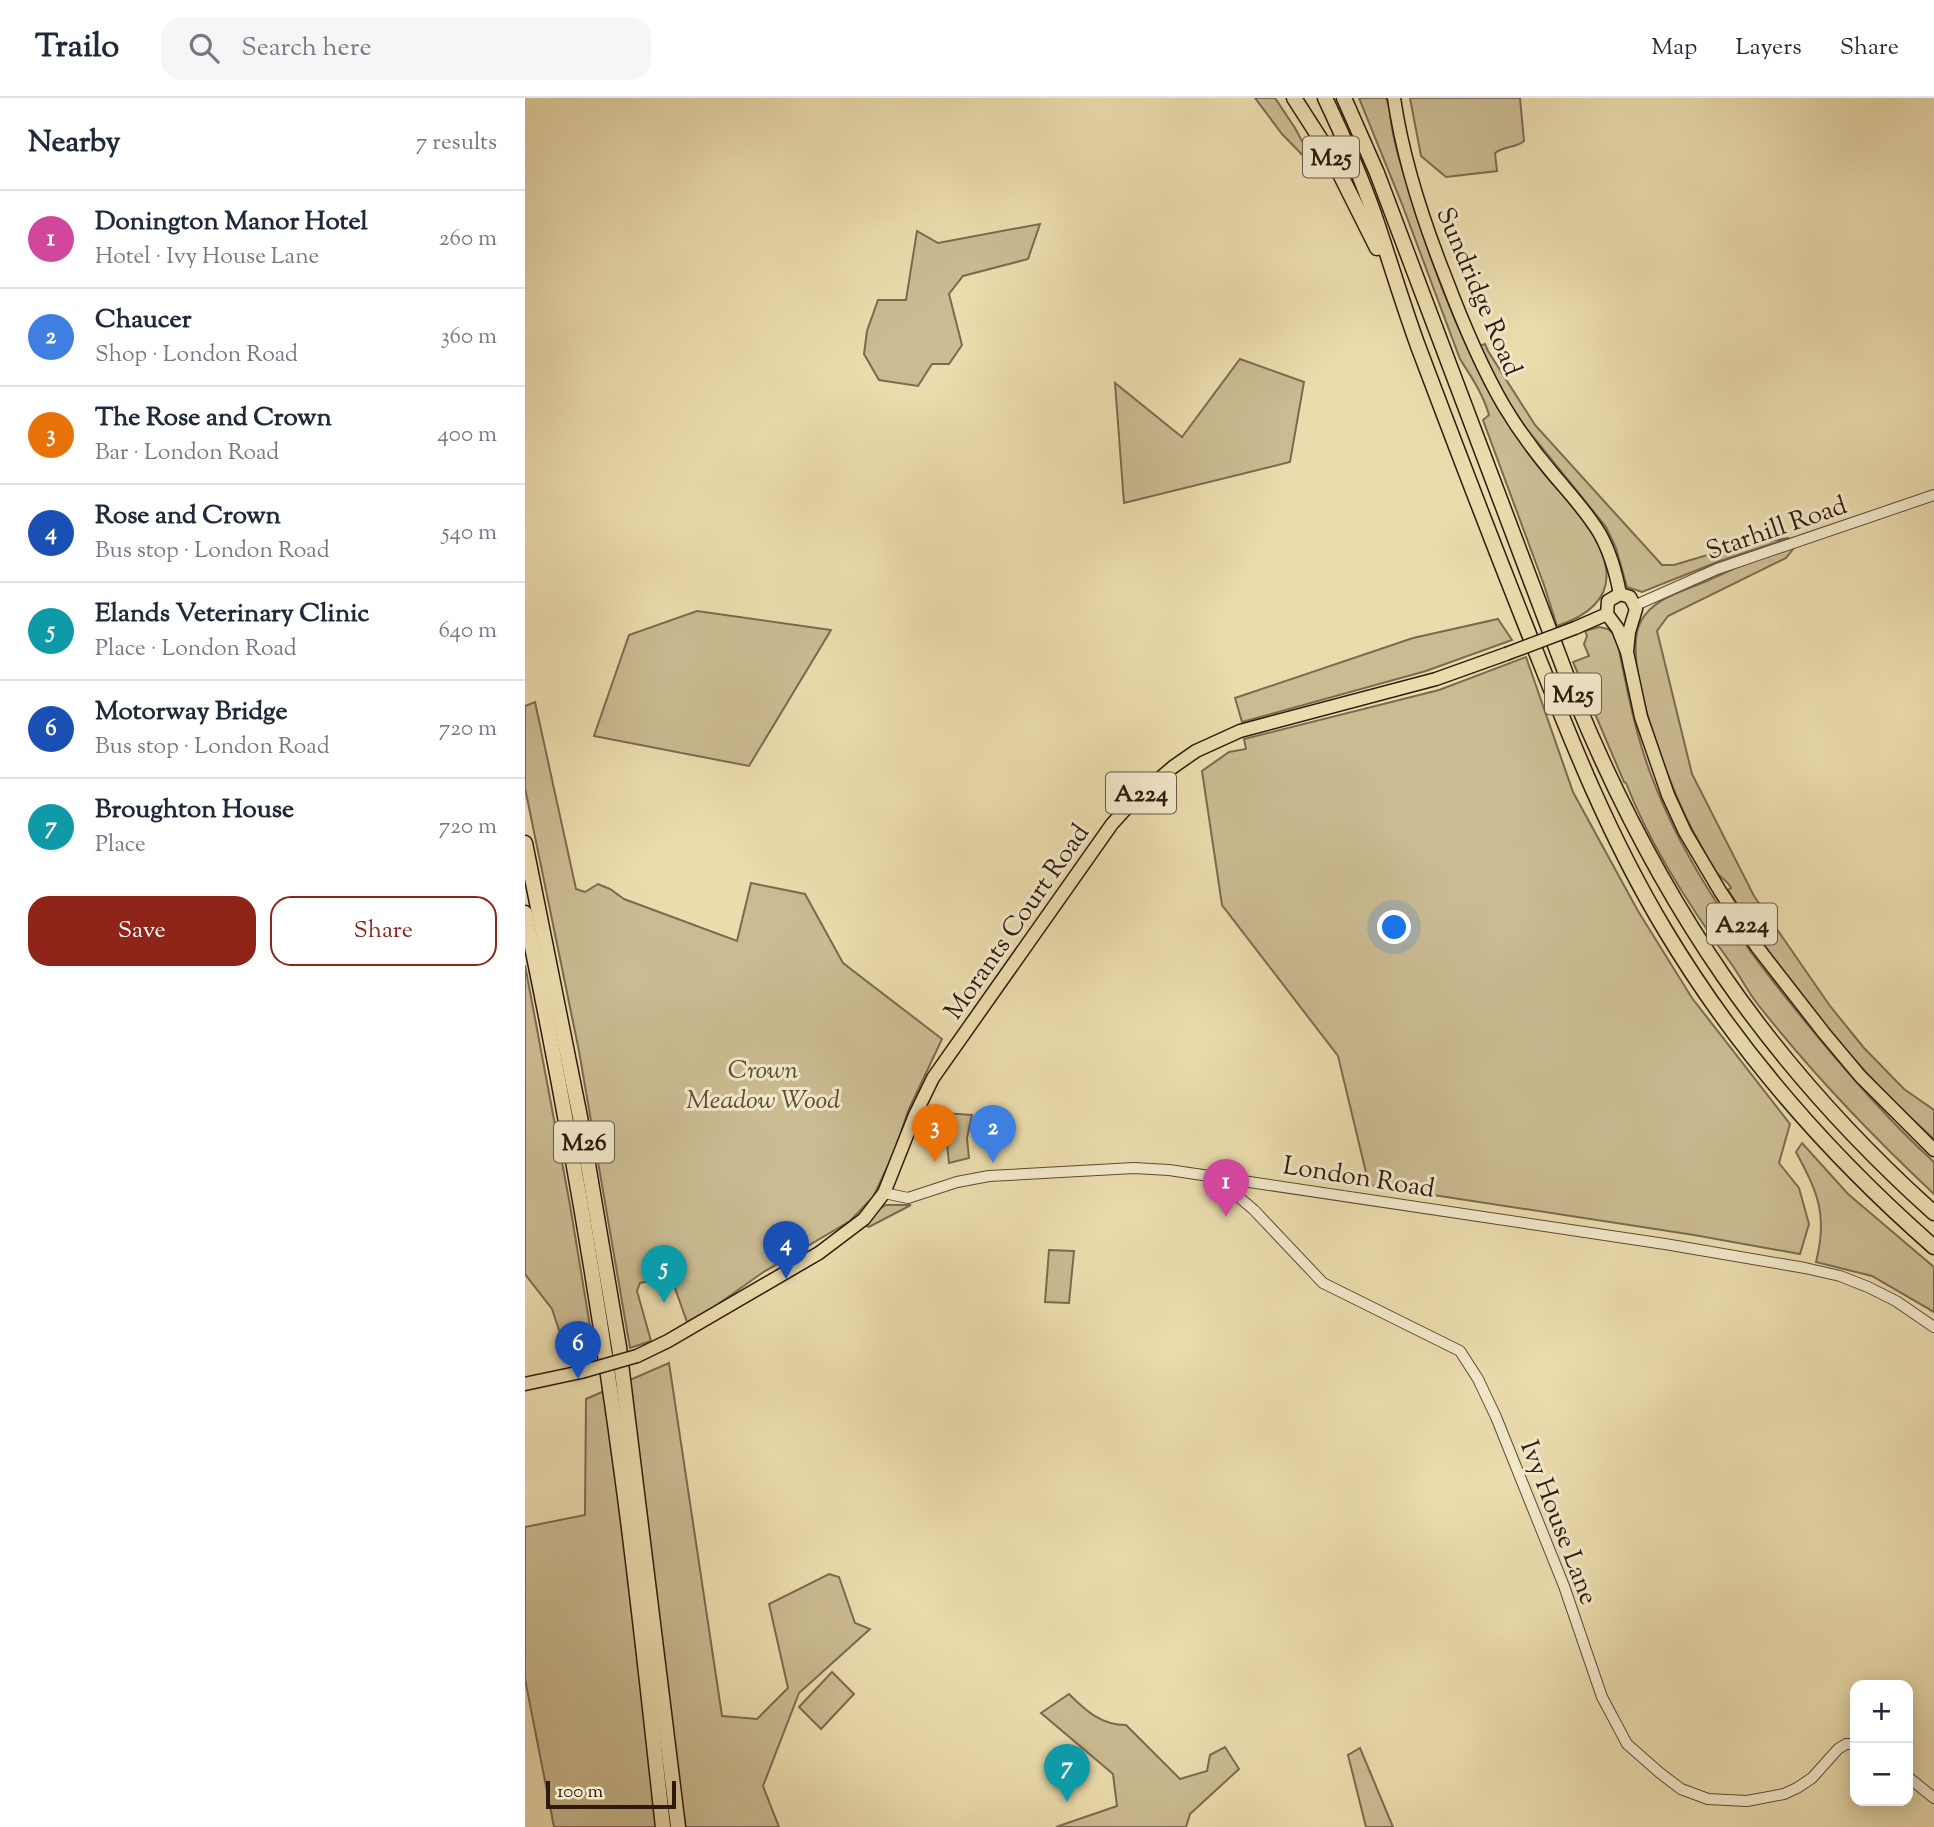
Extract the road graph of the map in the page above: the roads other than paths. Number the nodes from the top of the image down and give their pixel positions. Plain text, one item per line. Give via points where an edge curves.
1 (1294, 98) edge
2 (1325, 98) edge
3 (1344, 98) edge
4 (1394, 98) edge
5 (1394, 280) junction
6 (1934, 495) edge
7 (1621, 594) junction
8 (1635, 611) junction
9 (1610, 619) junction
10 (1627, 652) junction
11 (525, 844) edge
12 (525, 913) edge
13 (1934, 1150) edge
14 (1219, 1178) junction
15 (884, 1193) junction
16 (1934, 1213) edge
17 (1934, 1247) edge
18 (1934, 1326) edge
19 (525, 1384) edge
20 (1850, 1744) edge
21 (1913, 1781) edge
22 (1934, 1798) edge
23 (663, 1827) edge
24 (678, 1827) edge

1 - 5 highway, M25 via 1330,154
2 - 5 highway, M25 via 1374,214
3 - 16 highway, M25 via 1381,184 1575,698 1653,866 1730,988 1786,1060 1847,1129
4 - 7 main road, Sundridge Road via 1409,175 1479,359 1529,444 1601,536
5 - 17 highway, M25 via 1561,718 1639,885 1700,984 1783,1095 1853,1172
6 - 8 street, Starhill Road via 1717,569
7 - 8 main road via 1630,597
7 - 9 main road via 1608,601
8 - 9 main road via 1623,624
8 - 10 main road, A224
9 - 10 main road, A224
9 - 15 main road, Morants Court Road / A224, bridge via 1436,679 1240,732 1196,751 1153,782 1112,824 933,1078
10 - 13 main road, A224 via 1641,717 1668,795 1720,891 1824,1033
11 - 24 highway, M26 via 580,1117 619,1347
12 - 23 highway, M26 via 605,1353
14 - 15 street, London Road via 1134,1168 989,1176 908,1198
14 - 18 street, London Road via 1805,1268 1868,1287
14 - 20 street, Ivy House Lane via 1323,1283 1460,1351 1496,1417 1564,1586 1602,1697 1627,1744 1681,1789 1708,1799 1747,1801 1797,1788 1838,1749
15 - 19 main road, A224, bridge via 864,1219 837,1241 678,1335 637,1356
21 - 22 street

